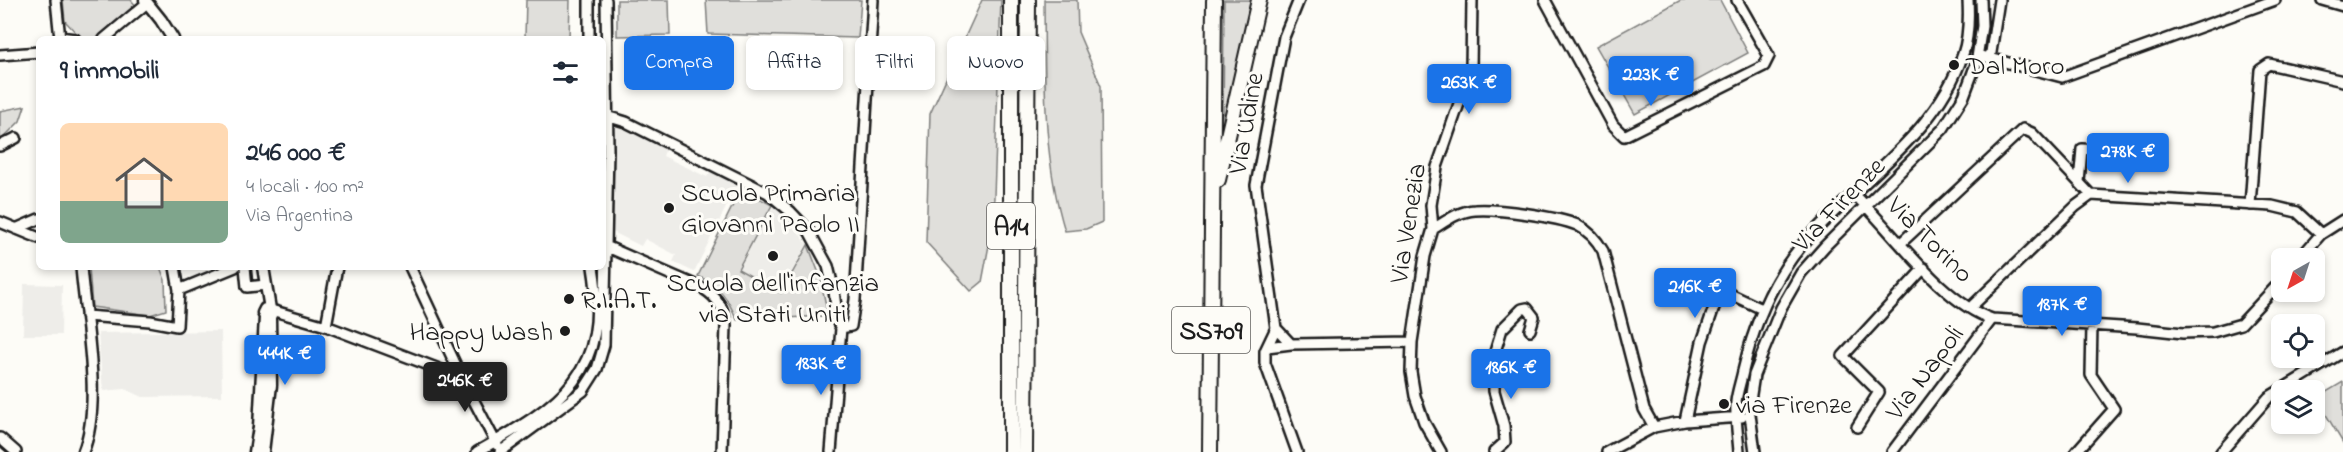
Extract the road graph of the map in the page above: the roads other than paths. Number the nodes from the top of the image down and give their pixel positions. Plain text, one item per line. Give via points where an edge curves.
1 (56, 0) edge
2 (589, 0) edge
3 (606, 0) edge
4 (873, 0) edge
5 (1011, 0) edge
6 (1028, 0) edge
7 (1214, 0) edge
8 (1260, 0) edge
9 (1299, 0) edge
10 (1472, 0) edge
11 (1545, 0) edge
12 (1737, 0) edge
13 (1968, 0) edge
14 (1982, 0) edge
15 (1999, 0) edge
16 (2275, 0) edge
17 (2322, 0) edge
18 (148, 1) edge
19 (2343, 6) edge
20 (60, 36) edge
21 (107, 36) edge
22 (170, 36) edge
23 (177, 36) edge
24 (589, 36) edge
25 (606, 36) edge
26 (36, 52) edge
27 (0, 55) edge
28 (1978, 55) junction
29 (1990, 59) junction
30 (2343, 81) edge
31 (606, 115) edge
32 (16, 138) dead end
33 (0, 146) edge
34 (2146, 153) dead end
35 (2079, 183) junction
36 (1853, 192) junction
37 (2091, 195) junction
38 (1866, 205) junction
39 (2250, 205) junction
40 (1211, 208) junction
41 (36, 220) edge
42 (2343, 220) edge
43 (0, 222) edge
44 (16, 229) junction
45 (1433, 229) junction
46 (2321, 234) junction
47 (36, 237) edge
48 (1901, 243) junction
49 (606, 246) edge
50 (2309, 248) edge
51 (1924, 267) junction
52 (81, 270) edge
53 (176, 270) edge
54 (229, 270) edge
55 (244, 270) edge
56 (262, 270) edge
57 (336, 270) edge
58 (411, 270) edge
59 (593, 270) edge
60 (605, 270) edge
61 (264, 285) junction
62 (179, 290) junction
63 (2271, 292) edge
64 (1970, 308) junction
65 (1762, 309) junction
66 (268, 313) junction
67 (86, 316) junction
68 (1992, 319) junction
69 (2092, 325) junction
70 (326, 326) junction
71 (841, 328) junction
72 (1276, 328) junction
73 (1530, 330) dead end
74 (1412, 342) junction
75 (1291, 344) junction
76 (1267, 347) junction
77 (2343, 352) edge
78 (459, 372) junction
79 (1737, 417) junction
80 (1751, 418) junction
81 (1685, 421) junction
82 (1654, 427) junction
83 (1857, 427) dead end
84 (0, 438) edge
85 (496, 441) junction
86 (16, 452) edge
87 (83, 452) edge
88 (255, 452) edge
89 (263, 452) edge
90 (477, 452) edge
91 (500, 452) edge
92 (722, 452) edge
93 (831, 452) edge
94 (1011, 452) edge
95 (1025, 452) edge
96 (1210, 452) edge
97 (1297, 452) edge
98 (1441, 452) edge
99 (1494, 452) edge
100 (1607, 452) edge
101 (1739, 452) edge
102 (1755, 452) edge
103 (1892, 452) edge
104 (2076, 452) edge
105 (2221, 452) edge

1 - 20 street
2 - 24 street
3 - 25 street
4 - 71 street via 855,300 851,327
5 - 94 highway, A14
6 - 95 highway, A14
7 - 40 highway, SS709
8 - 40 highway
9 - 72 street, Via Udine via 1284,37 1256,185
10 - 45 street, Via Venezia via 1471,69 1437,167 1431,205
11 - 12 street via 1613,125 1624,136 1764,66 1769,57
13 - 36 street, Via Firenze via 1966,41 1950,86 1929,118
14 - 28 street, Via Firenze
15 - 29 street
16 - 29 street via 2062,77
17 - 19 street
18 - 21 street
18 - 22 main road
18 - 23 main road
26 - 27 street
28 - 29 street
28 - 38 street, Via Firenze via 1964,96 1943,129
30 - 39 street via 2269,64 2260,70
31 - 71 street via 768,193 791,212 809,231 828,266
32 - 33 street
34 - 35 street via 2082,149
35 - 37 street
35 - 48 street via 2032,133 2023,129
36 - 38 street, Via Torino
36 - 65 street, Via Firenze via 1786,266
37 - 39 street
37 - 64 street
38 - 48 street, Via Torino
38 - 80 street, Via Firenze via 1801,273 1781,308 1754,375
39 - 46 street via 2297,212
40 - 96 highway, SS709
41 - 44 street
42 - 46 street
43 - 44 street
44 - 47 street
45 - 74 street, Via Venezia
45 - 82 street via 1460,213 1476,210 1554,218 1592,235 1603,251 1644,409
46 - 50 street
48 - 51 street, Via Torino
49 - 92 street via 704,289 720,303 726,324
51 - 64 street, Via Torino
51 - 83 street via 1843,356 1879,393
52 - 67 street
53 - 62 street
54 - 62 street
55 - 61 street via 247,287
56 - 61 main road
57 - 70 street
58 - 78 street
59 - 85 street via 597,322 587,361 560,398
60 - 91 street via 605,337 597,369 583,391
61 - 66 main road
62 - 67 street via 177,326
63 - 69 street, Via Torino via 2241,324 2213,333
64 - 68 street, Via Torino
65 - 79 street, Via Firenze via 1736,401
65 - 81 street via 1726,292 1718,296 1702,342
66 - 70 street
66 - 88 main road
66 - 89 main road via 271,385
67 - 87 street via 92,396
68 - 69 street, Via Torino
68 - 103 street, Via Napoli
69 - 104 street via 2091,375 2114,410
70 - 78 street via 447,372
71 - 93 street
72 - 75 street
72 - 76 street
73 - 99 street via 1534,317 1527,308 1522,309 1502,329 1494,354 1494,391 1505,442
74 - 75 street
74 - 98 street, Via Venezia via 1415,396
75 - 76 street
76 - 97 street via 1265,363
77 - 105 street via 2269,398
78 - 85 street
79 - 80 street
79 - 81 street
79 - 101 street, Via Firenze
80 - 102 street, Via Firenze
81 - 82 street
82 - 100 street
84 - 86 street
85 - 90 street
85 - 91 street

